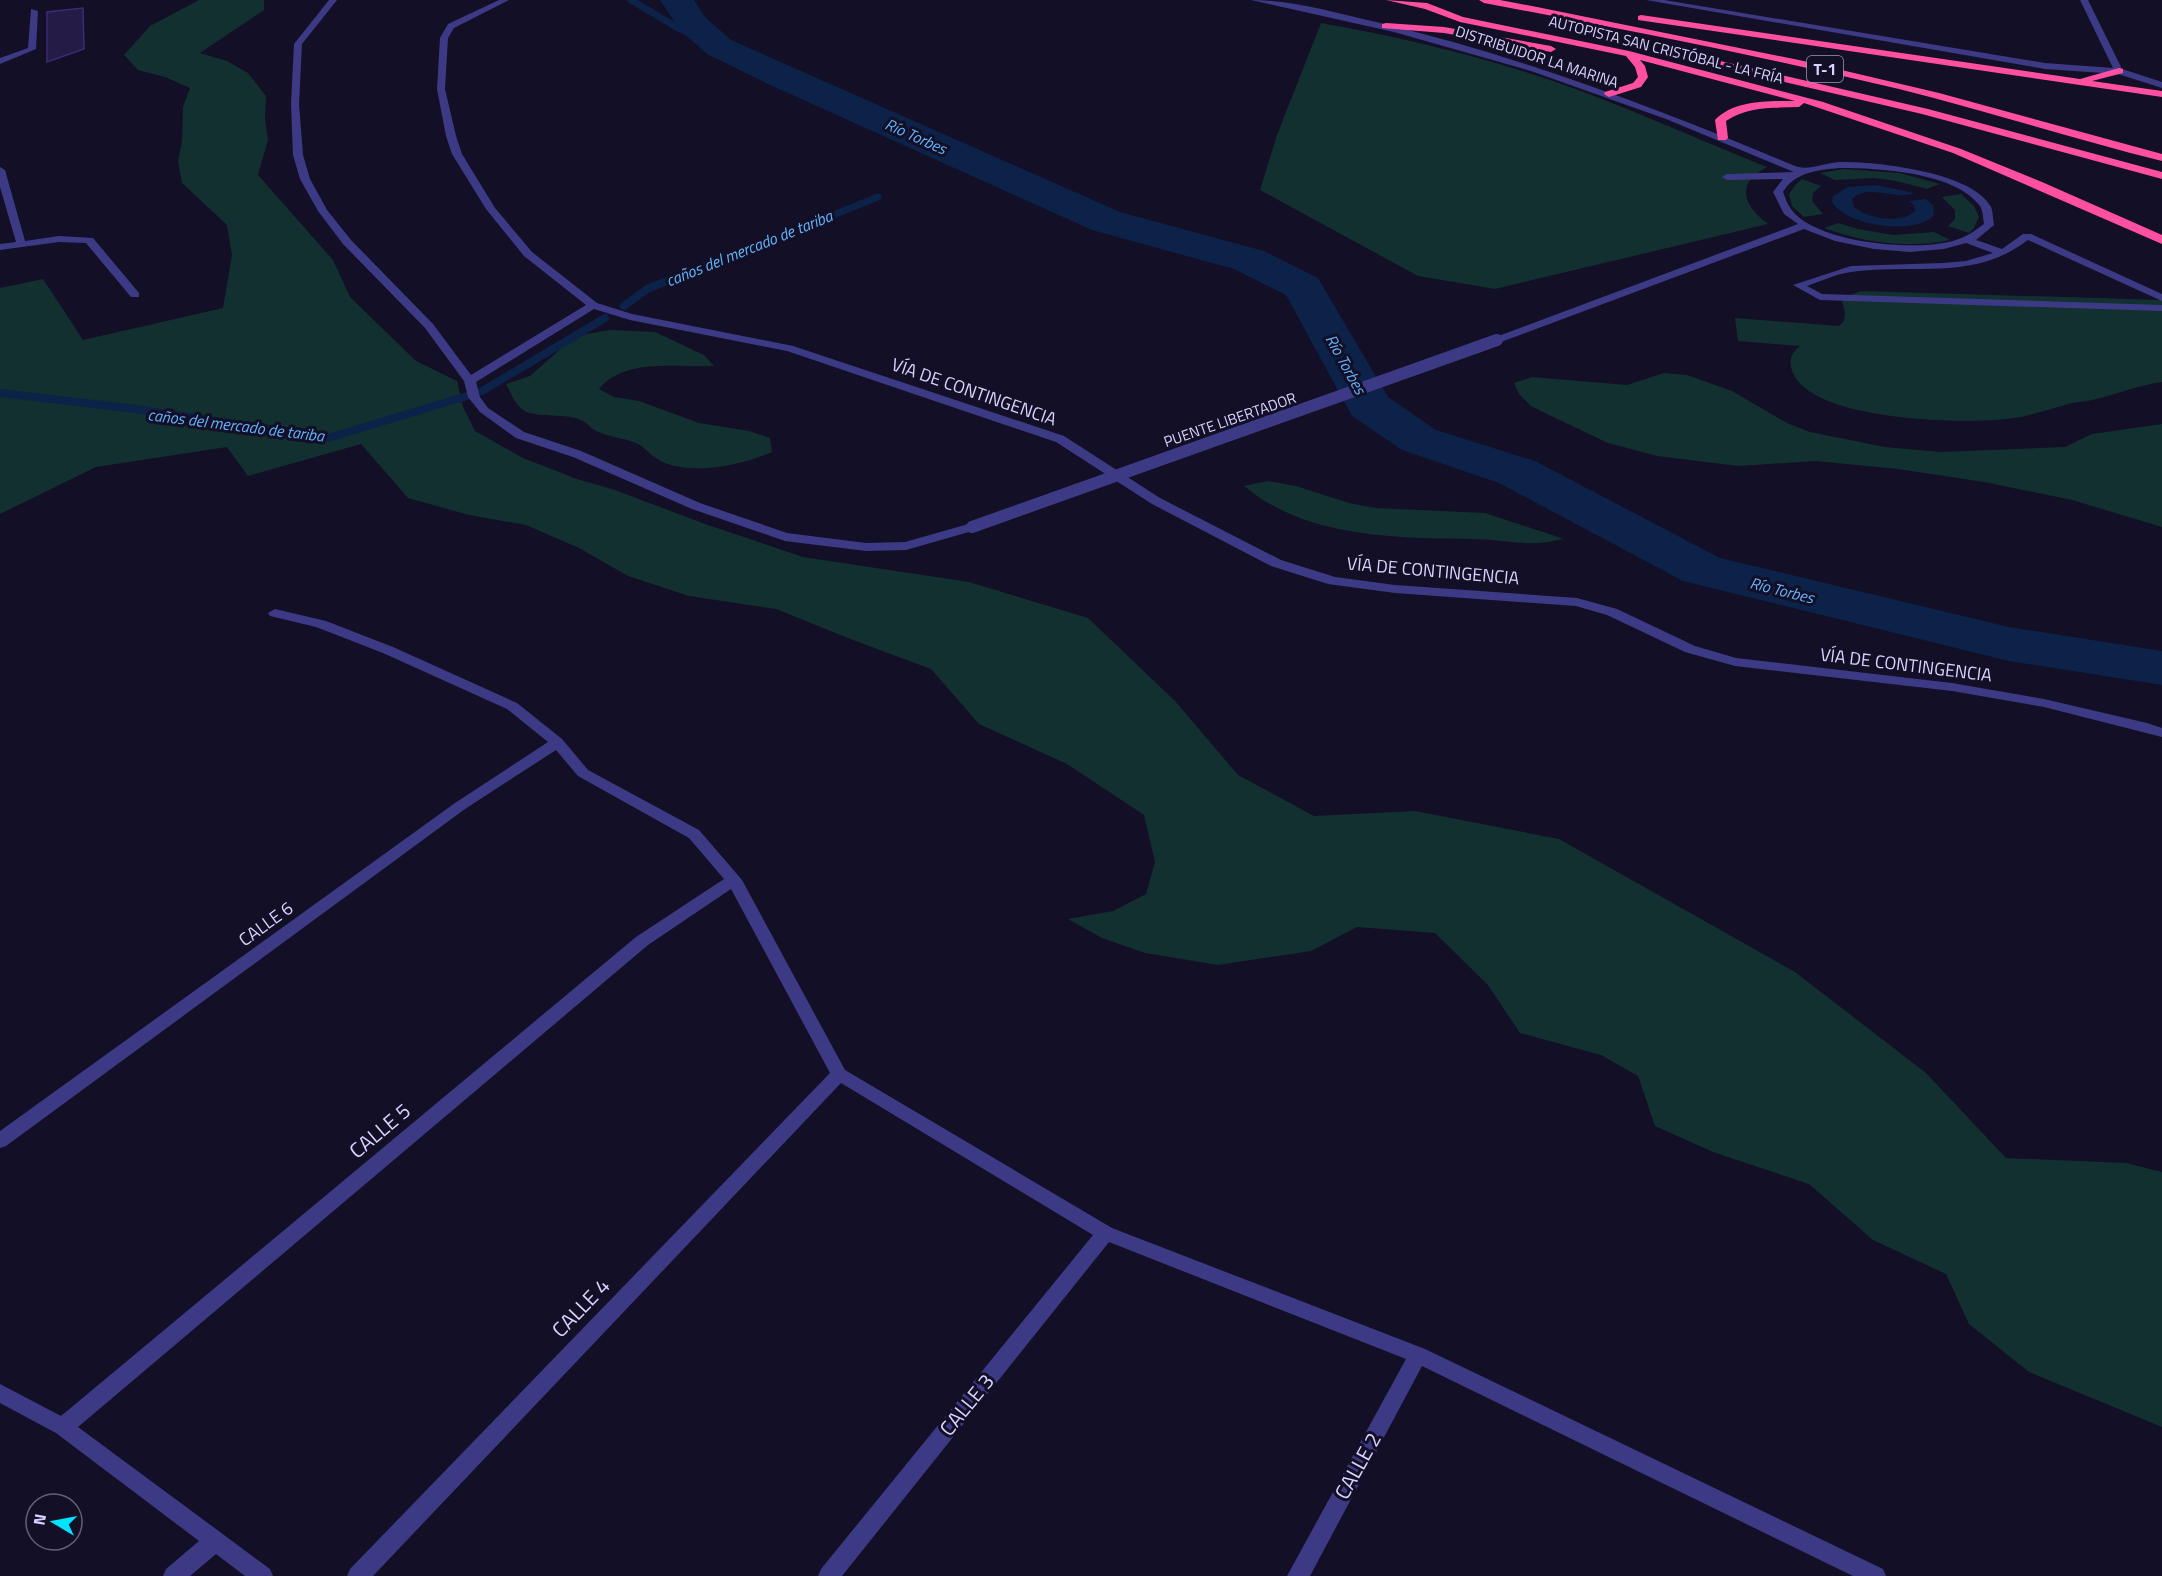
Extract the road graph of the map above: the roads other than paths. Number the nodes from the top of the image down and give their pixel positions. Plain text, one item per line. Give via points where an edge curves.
1 (333, 0) edge
2 (505, 0) edge
3 (1255, 0) edge
4 (1391, 0) edge
5 (1484, 0) edge
6 (1650, 0) edge
7 (2084, 0) edge
8 (1427, 6) junction
9 (1520, 7) junction
10 (34, 11) dead end
11 (1386, 26) junction
12 (1629, 54) junction
13 (0, 61) edge
14 (1637, 63) junction
15 (1677, 67) junction
16 (2118, 70) junction
17 (2075, 81) junction
18 (2162, 85) edge
19 (1609, 94) junction
20 (2162, 94) edge
21 (1819, 104) junction
22 (1722, 138) junction
23 (2162, 159) edge
24 (0, 170) edge
25 (1797, 174) junction
26 (2162, 176) edge
27 (1727, 177) dead end
28 (1805, 225) junction
29 (2162, 240) edge
30 (1970, 241) junction
31 (21, 243) junction
32 (0, 247) edge
33 (2003, 253) junction
34 (135, 295) dead end
35 (2162, 298) edge
36 (593, 305) junction
37 (2162, 308) edge
38 (470, 381) junction
39 (275, 613) dead end
40 (2162, 733) edge
41 (556, 742) junction
42 (734, 880) junction
43 (839, 1074) junction
44 (0, 1141) edge
45 (1105, 1233) junction
46 (1418, 1355) junction
47 (0, 1393) edge
48 (63, 1427) junction
49 (215, 1540) junction
50 (174, 1576) edge
51 (262, 1576) edge
52 (358, 1576) edge
53 (829, 1576) edge
54 (1298, 1576) edge
55 (1875, 1576) edge

1 - 38 street, PUENTE LIBERTADOR via 298,44 298,155 304,179 347,242 429,326
2 - 36 street, VÍA DE CONTINGENCIA via 451,26 444,38 441,89 451,136 457,154 498,218 528,254
3 - 11 street, DISTRIBUIDOR LA MARINA
4 - 8 highway, AUTOPISTA SAN CRISTÓBAL - LA FRÍA / T-1
5 - 9 highway, AUTOPISTA SAN CRISTÓBAL - LA FRÍA / T-1
6 - 16 street via 2045,66
7 - 16 street
8 - 12 highway, AUTOPISTA SAN CRISTÓBAL - LA FRÍA / T-1 via 1460,19
8 - 26 highway via 1527,23 1788,79 1924,111
9 - 17 highway via 1585,10
9 - 23 highway, AUTOPISTA SAN CRISTÓBAL - LA FRÍA / T-1 via 1728,47 1904,87
10 - 13 street via 32,49
11 - 14 highway via 1444,30
11 - 19 street, DISTRIBUIDOR LA MARINA
12 - 14 highway
12 - 15 highway, AUTOPISTA SAN CRISTÓBAL - LA FRÍA / T-1
14 - 15 highway
14 - 19 highway via 1643,73 1637,85
15 - 21 highway, AUTOPISTA SAN CRISTÓBAL - LA FRÍA / T-1
16 - 17 highway
16 - 18 street
17 - 20 highway
19 - 22 street, DISTRIBUIDOR LA MARINA
21 - 22 highway via 1733,110 1720,120
21 - 29 highway, AUTOPISTA SAN CRISTÓBAL - LA FRÍA / T-1 via 1957,151
22 - 25 street, DISTRIBUIDOR LA MARINA
24 - 31 street
25 - 27 street
25 - 28 street via 1781,186 1779,198 1787,212
25 - 30 street via 1839,165 1870,165 1910,170 1946,181 1970,192 1989,212 1989,225
28 - 30 street via 1846,240 1897,249 1945,247
28 - 38 street, PUENTE LIBERTADOR, bridge via 1389,380 972,527 906,546 866,547 785,537 696,506 577,454 520,435 484,410 474,397
30 - 33 street
31 - 32 street
31 - 34 street via 89,240
33 - 35 street via 2014,249 2027,236
33 - 37 street via 1967,265 1850,269 1798,285 1820,297
36 - 38 street
36 - 40 street, VÍA DE CONTINGENCIA via 630,317 789,348 1060,439 1156,501 1276,563 1333,580 1395,589 1577,602 1612,612 1690,649 1735,662 1952,687 2044,703
39 - 41 street via 340,631 512,706
41 - 42 street via 583,773 694,834
41 - 44 street, CALLE 6 via 460,806
42 - 43 street
42 - 48 street, CALLE 5 via 642,941
43 - 45 street
43 - 52 street, CALLE 4
45 - 46 street
45 - 53 street, CALLE 3
46 - 54 street, CALLE 2
46 - 55 street
47 - 48 street
48 - 49 street
49 - 50 street
49 - 51 street

